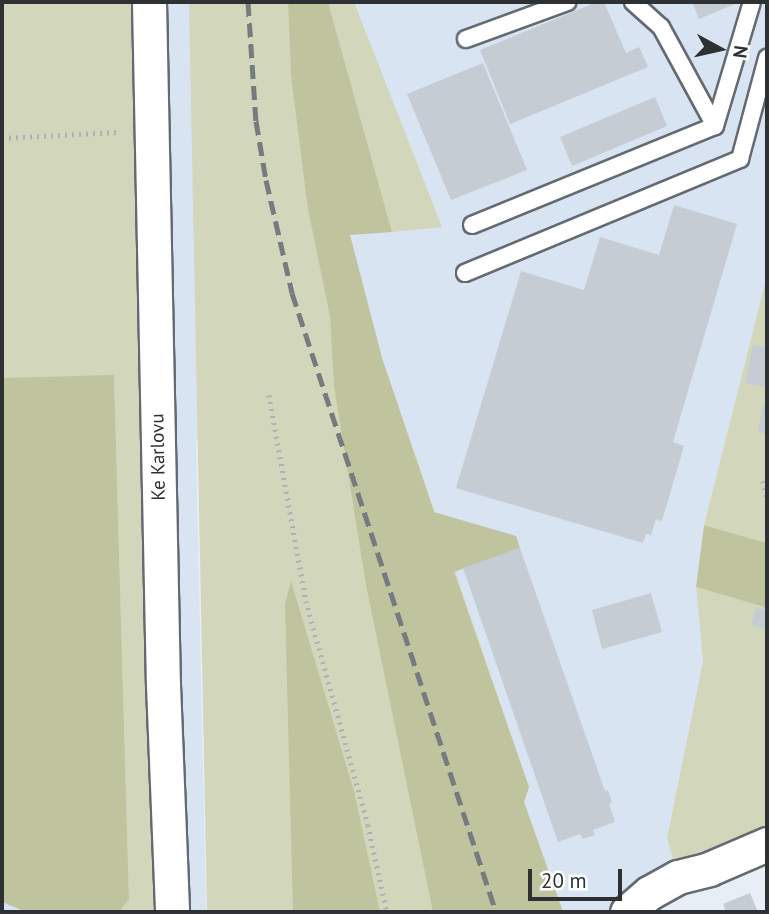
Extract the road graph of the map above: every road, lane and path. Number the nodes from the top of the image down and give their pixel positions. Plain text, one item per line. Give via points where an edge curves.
1 (149, 2) edge
2 (568, 2) edge
3 (633, 2) edge
4 (752, 2) edge
5 (466, 39) dead end
6 (767, 58) edge
7 (715, 126) junction
8 (152, 130) junction
9 (2, 138) edge
10 (472, 225) dead end
11 (465, 273) dead end
12 (269, 396) dead end
13 (763, 481) dead end
14 (767, 498) edge
15 (767, 844) edge
16 (172, 912) edge
17 (387, 912) edge
18 (627, 912) edge

1 - 8 street, Ke Karlovu
2 - 5 lane
3 - 7 lane via 661,27
4 - 7 lane
6 - 11 lane via 740,159
7 - 10 lane
8 - 9 path
8 - 16 street, Ke Karlovu
12 - 17 path via 306,601 368,825
13 - 14 path
15 - 18 street via 678,877

